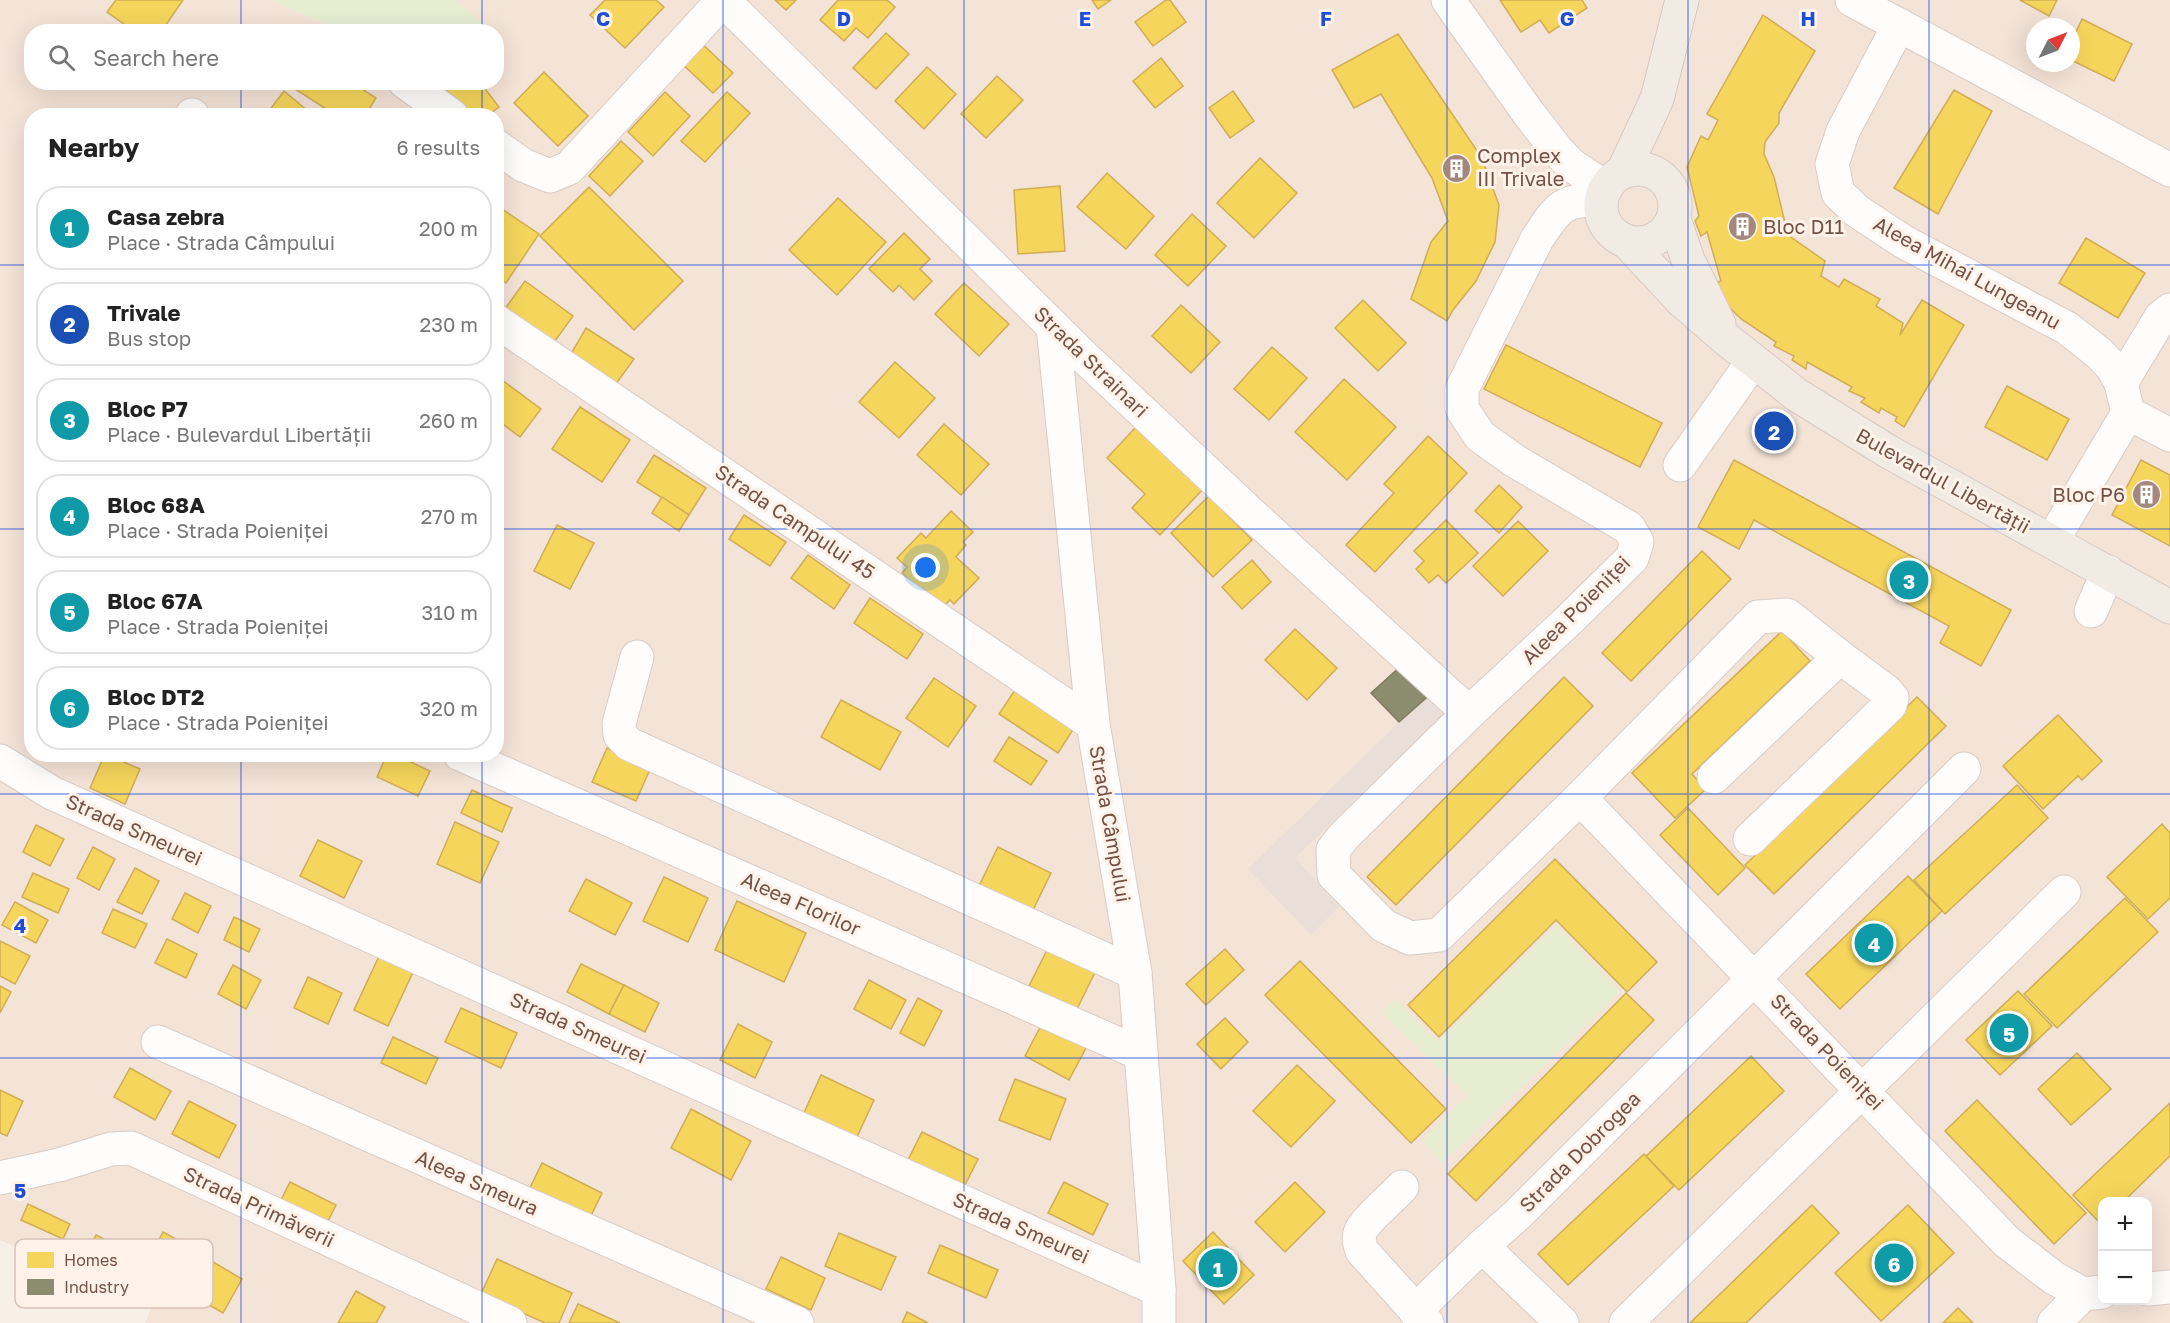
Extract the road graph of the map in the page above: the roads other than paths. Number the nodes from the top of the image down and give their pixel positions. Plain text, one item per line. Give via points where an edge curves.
1 (723, 0) edge
2 (1448, 0) edge
3 (1682, 0) edge
4 (1878, 10) edge
5 (416, 90) edge
6 (1657, 99) junction
7 (441, 108) edge
8 (504, 151) edge
9 (2170, 170) edge
10 (1666, 182) junction
11 (1610, 187) junction
12 (1674, 219) junction
13 (1627, 242) junction
14 (2170, 310) edge
15 (504, 326) edge
16 (1053, 326) junction
17 (1726, 339) junction
18 (1753, 361) junction
19 (2124, 398) junction
20 (2170, 434) edge
21 (1680, 465) dead end
22 (2052, 541) junction
23 (2108, 572) junction
24 (2170, 607) edge
25 (2091, 611) dead end
26 (637, 657) dead end
27 (1840, 657) junction
28 (1469, 713) junction
29 (1093, 724) junction
30 (0, 761) edge
31 (478, 762) edge
32 (1964, 769) dead end
33 (1714, 777) dead end
34 (1580, 798) junction
35 (1750, 839) dead end
36 (2064, 892) dead end
37 (1135, 973) junction
38 (1755, 977) junction
39 (158, 1042) dead end
40 (1141, 1054) junction
41 (1862, 1090) junction
42 (0, 1178) edge
43 (1402, 1187) dead end
44 (1482, 1246) junction
45 (2170, 1287) edge
46 (2152, 1289) edge
47 (1159, 1290) junction
48 (2093, 1293) edge
49 (1421, 1317) edge
50 (510, 1323) edge
51 (797, 1323) edge
52 (1159, 1323) edge
53 (1562, 1323) edge
54 (1626, 1323) edge
55 (2054, 1323) edge

1 - 8 street via 569,168 550,176
1 - 16 street, Strada Strainari
2 - 11 street via 1557,150 1570,164
3 - 6 main road
4 - 9 street, Aleea Mihai Lungeanu
4 - 19 street, Aleea Mihai Lungeanu via 1832,164 1838,193 1857,211 1904,242 2067,328 2112,367
5 - 7 street
6 - 10 main road
6 - 11 main road
10 - 11 main road via 1657,174 1634,169
10 - 12 main road via 1675,206
11 - 13 main road via 1601,213 1606,226
11 - 28 street, Aleea Poieniței via 1568,202 1548,222 1462,389 1462,409 1480,436 1629,528 1637,542 1632,558
12 - 13 main road via 1660,237 1638,244
12 - 17 main road, Bulevardul Libertății via 1699,285
13 - 17 main road, Bulevardul Libertății via 1659,278
14 - 19 street via 2162,317
15 - 29 street, Strada Campului 45
16 - 28 street, Strada Strainari
16 - 29 street, Strada Câmpului
17 - 18 main road, Bulevardul Libertății
18 - 21 street
18 - 22 main road, Bulevardul Libertății via 1859,435
19 - 20 street, Aleea Mihai Lungeanu
19 - 22 street
22 - 23 main road, Bulevardul Libertății
23 - 24 main road, Bulevardul Libertății
23 - 25 street
26 - 37 street via 618,724 620,735 629,744
27 - 33 street
27 - 34 street via 1787,615 1758,617
27 - 35 street via 1886,691 1892,698 1890,705
28 - 34 street, Aleea Poieniței via 1333,850 1334,875 1384,926 1410,938 1439,935
29 - 37 street, Strada Câmpului
30 - 47 street, Strada Smeurei via 52,793
31 - 40 street, Aleea Florilor
32 - 38 street, Strada Dobrogea
34 - 38 street, Strada Poieniței
36 - 41 street
37 - 40 street, Strada Câmpului
38 - 41 street, Strada Poieniței
38 - 44 street, Strada Dobrogea
39 - 51 street, Aleea Smeura
40 - 47 street, Strada Câmpului
41 - 48 street, Strada Poieniței via 2007,1242 2054,1278
41 - 54 street
42 - 50 street, Strada Primăverii via 59,1166 111,1149 131,1148
43 - 49 street via 1366,1223 1359,1242 1362,1251
44 - 49 street, Strada Dobrogea
44 - 53 street
45 - 46 street
47 - 52 street, Strada Câmpului
48 - 55 street

